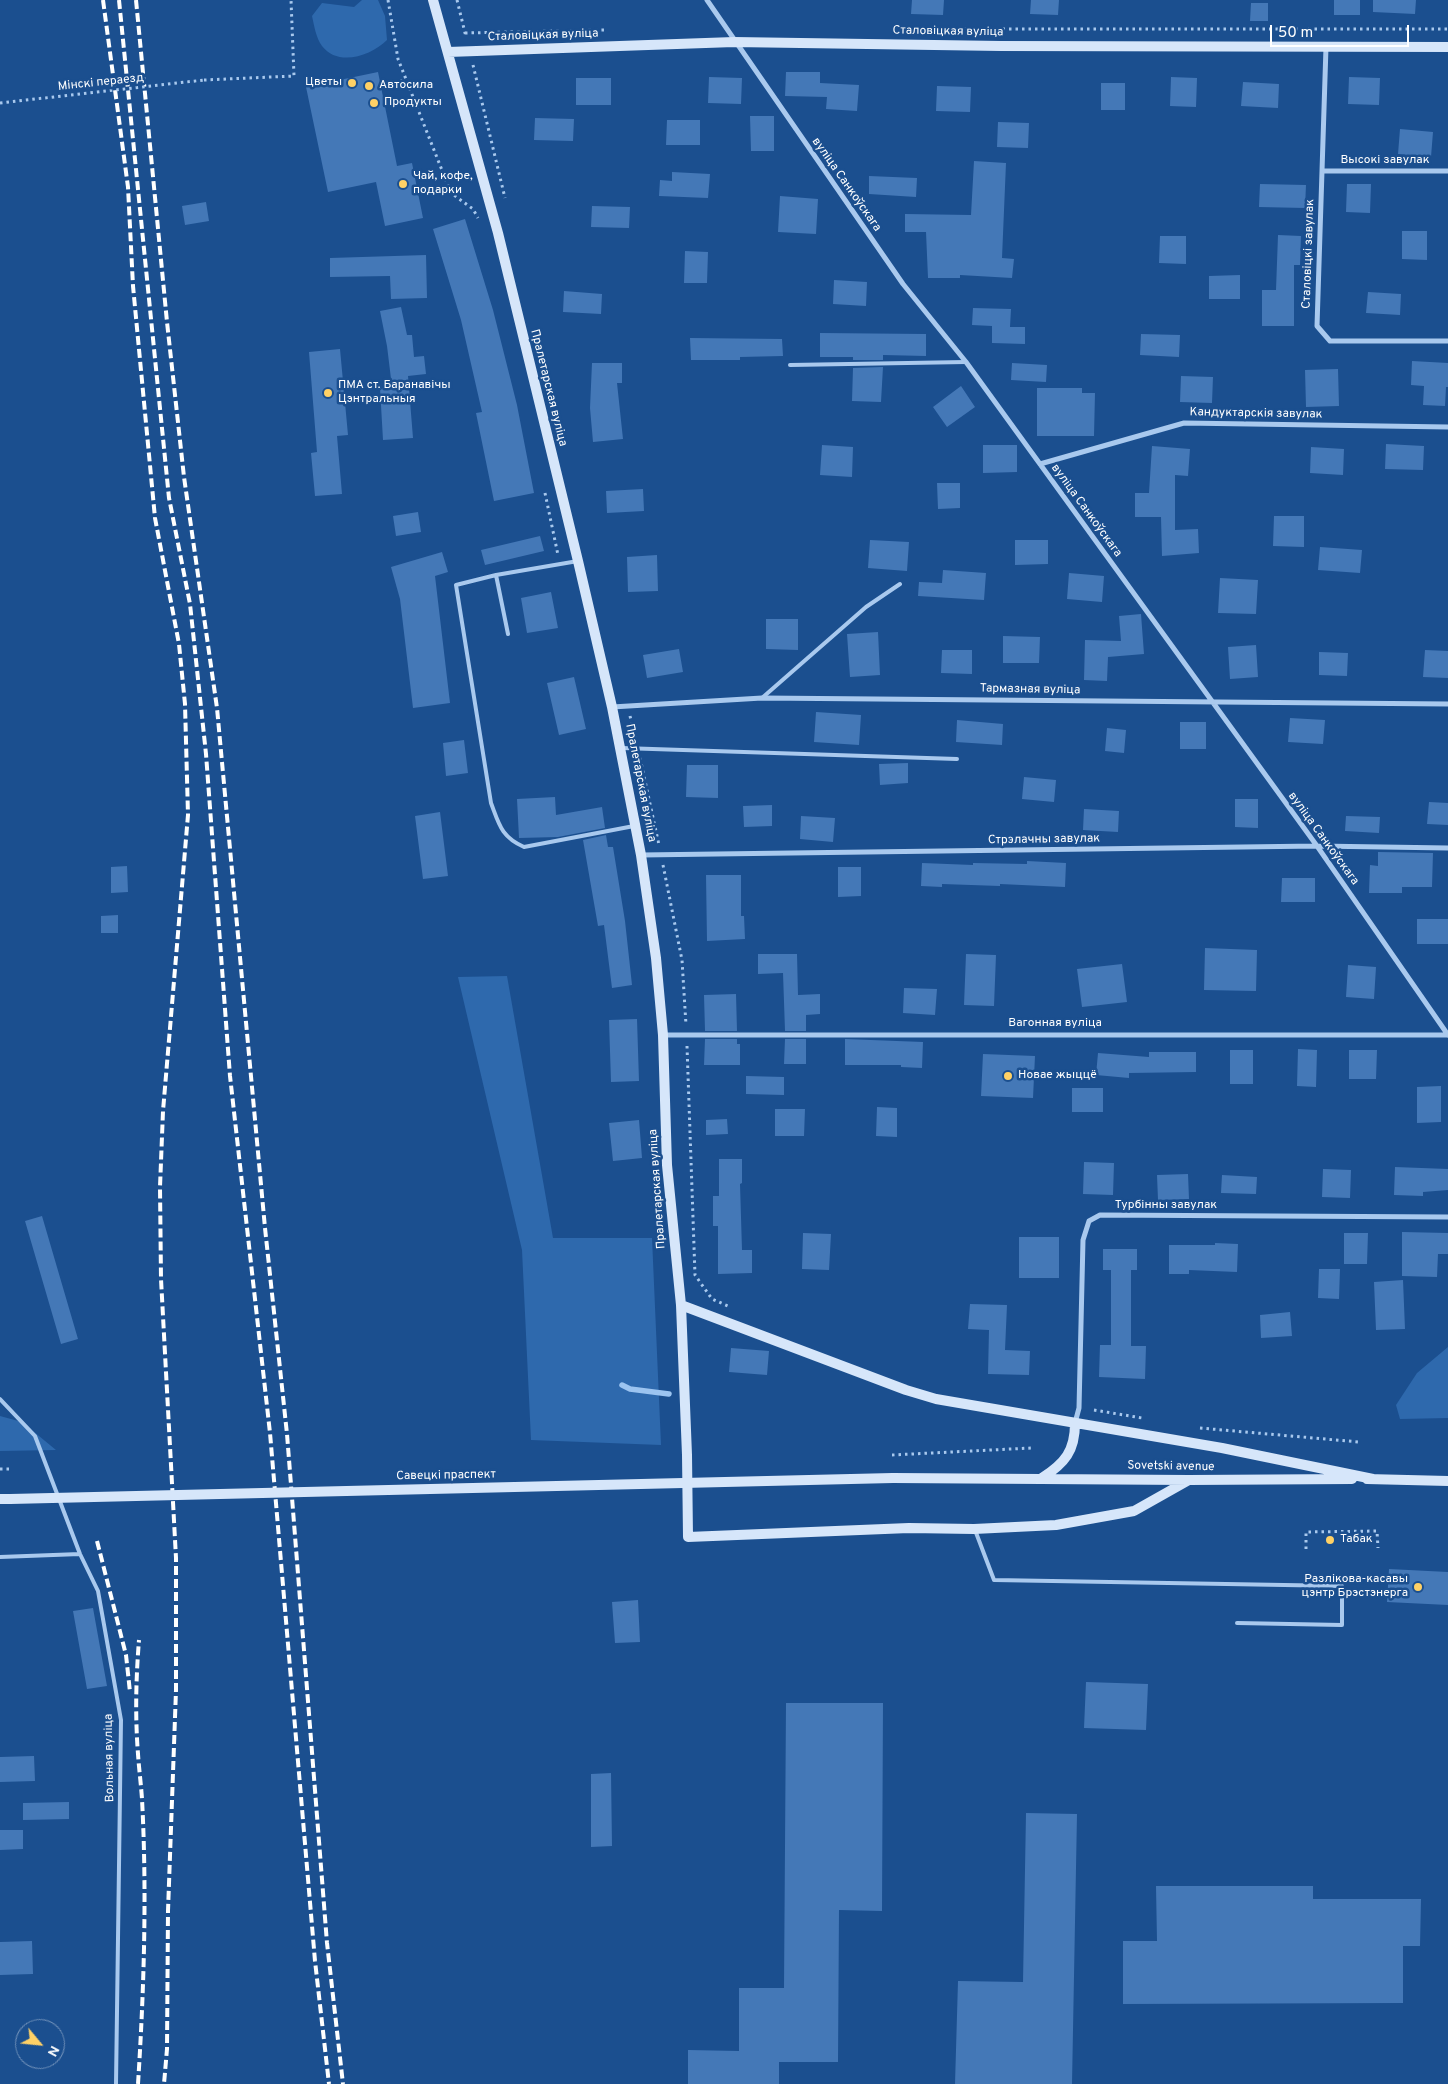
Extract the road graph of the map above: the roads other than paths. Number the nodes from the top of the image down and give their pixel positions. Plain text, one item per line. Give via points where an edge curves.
1 (433, 0) edge
2 (707, 0) edge
3 (734, 42) junction
4 (1326, 46) junction
5 (1448, 47) edge
6 (448, 52) junction
7 (1322, 171) junction
8 (1448, 171) edge
9 (1448, 341) edge
10 (966, 362) junction
11 (790, 364) dead end
12 (1448, 427) edge
13 (1040, 464) junction
14 (578, 561) junction
15 (496, 575) junction
16 (900, 584) dead end
17 (508, 634) dead end
18 (762, 698) junction
19 (1211, 702) junction
20 (1448, 704) edge
21 (612, 707) junction
22 (620, 748) junction
23 (957, 759) dead end
24 (635, 825) junction
25 (1317, 846) junction
26 (1448, 848) edge
27 (641, 855) junction
28 (662, 1035) junction
29 (1448, 1035) edge
30 (1448, 1217) edge
31 (681, 1305) junction
32 (0, 1399) edge
33 (1075, 1423) junction
34 (893, 1478) joint
35 (1042, 1478) junction
36 (1373, 1479) junction
37 (1189, 1480) junction
38 (1448, 1481) edge
39 (5, 1499) edge
40 (974, 1529) junction
41 (80, 1554) junction
42 (0, 1557) edge
43 (1237, 1623) dead end
44 (116, 2084) edge

1 - 6 main road, Пралетарская вуліца
2 - 3 street, вуліца Санкоўскага
3 - 4 main road, Сталовіцкая вуліца
3 - 6 main road, Сталовіцкая вуліца
3 - 10 street, вуліца Санкоўскага via 904,284
4 - 5 main road, Сталовіцкая вуліца
4 - 7 street, Сталовіцкі завулак
6 - 14 main road, Пралетарская вуліца via 498,233
7 - 8 street, Высокі завулак
7 - 9 street, Сталовіцкі завулак via 1317,326 1330,341
10 - 11 lane
10 - 13 street, вуліца Санкоўскага
12 - 13 street, Кандуктарскія завулак via 1184,423
13 - 19 street, вуліца Санкоўскага
14 - 15 lane
14 - 21 main road, Пралетарская вуліца
15 - 17 lane
15 - 24 lane via 456,585 491,803 501,831 513,843 524,847
16 - 18 lane via 866,607
18 - 19 street, Тармазная вуліца
18 - 21 street, Тармазная вуліца
19 - 20 street, Тармазная вуліца
19 - 25 street, вуліца Санкоўскага
21 - 22 main road, Пралетарская вуліца
22 - 23 lane
22 - 24 main road, Пралетарская вуліца
24 - 27 main road, Пралетарская вуліца
25 - 26 street, Стрэлачны завулак
25 - 27 street, Стрэлачны завулак
25 - 29 street, вуліца Санкоўскага
27 - 28 main road, Пралетарская вуліца via 656,958
28 - 29 street, Вагонная вуліца
28 - 31 main road, Пралетарская вуліца via 667,1164
30 - 33 street, Турбінны завулак via 1100,1216 1088,1221 1083,1240 1079,1408
31 - 33 main road via 914,1393
31 - 40 main road, Пралетарская вуліца via 688,1537 909,1528
32 - 41 lane, Вольная вуліца via 35,1436
33 - 35 main road via 1067,1456 1058,1468
33 - 36 main road via 1222,1448
34 - 35 main road, Sovetski avenue
34 - 39 main road, Савецкі праспект, bridge
35 - 37 main road, Sovetski avenue
36 - 37 main road, Sovetski avenue
36 - 38 main road, Sovetski avenue
37 - 40 main road via 1134,1511 1056,1525
40 - 43 lane via 994,1580 1342,1586 1342,1625
41 - 42 lane
41 - 44 lane, Вольная вуліца via 98,1591 121,1720

